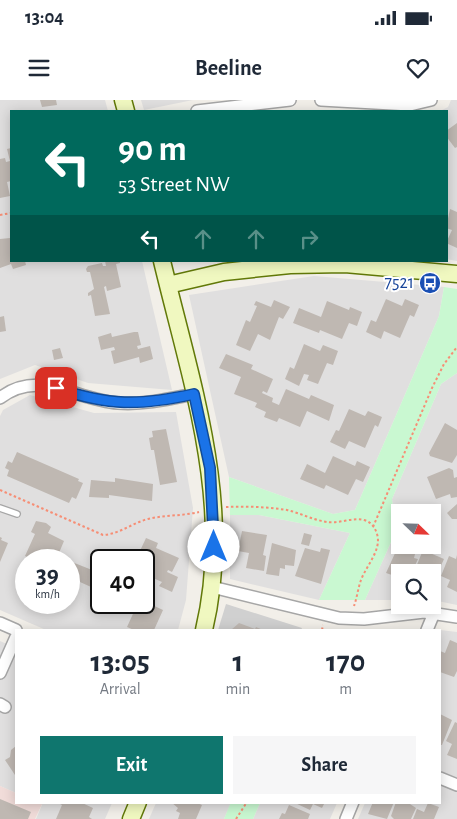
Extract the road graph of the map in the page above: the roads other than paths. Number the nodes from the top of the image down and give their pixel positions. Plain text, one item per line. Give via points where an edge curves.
1 (290, 100) edge
2 (321, 100) edge
3 (431, 100) edge
4 (205, 110) edge
5 (162, 262) edge
6 (457, 274) edge
7 (168, 285) junction
8 (194, 394) junction
9 (0, 398) edge
10 (0, 508) edge
11 (17, 514) dead end
12 (212, 587) junction
13 (420, 614) edge
14 (434, 614) edge
15 (440, 614) edge
16 (457, 617) edge
17 (0, 623) edge
18 (204, 629) edge
19 (427, 629) edge
20 (15, 630) edge
21 (15, 639) edge
22 (0, 673) edge
23 (441, 778) edge
24 (457, 786) edge
25 (137, 804) edge
26 (352, 804) edge
27 (131, 819) edge
28 (346, 819) edge

1 - 4 street
2 - 3 street via 410,105
5 - 7 street
6 - 7 street via 345,264 290,265 231,271
7 - 8 street
8 - 9 street via 153,402 120,403 33,384 17,387
8 - 12 street via 210,468 214,508
10 - 11 lane
12 - 13 street via 326,616 351,619
12 - 18 street
14 - 19 street
15 - 16 street
17 - 20 street
21 - 22 street
23 - 24 street
25 - 27 street
26 - 28 street

